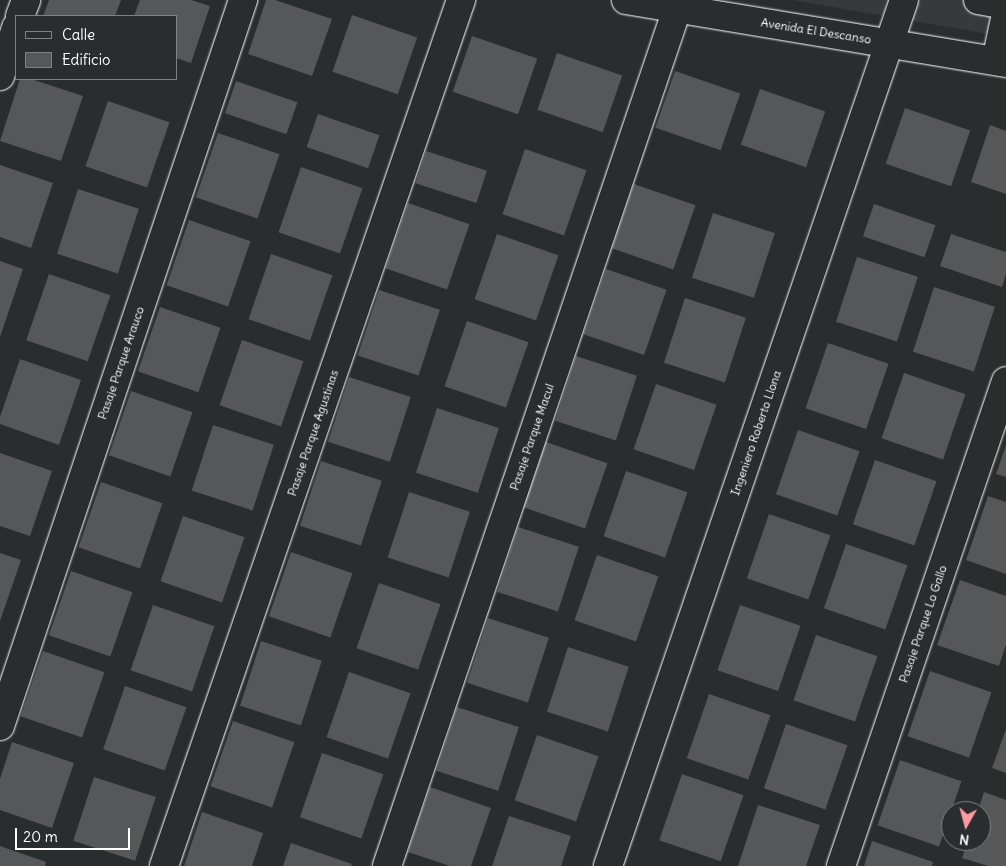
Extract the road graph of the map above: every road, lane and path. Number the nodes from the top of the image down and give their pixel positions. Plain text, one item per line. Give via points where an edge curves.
1 (26, 0) edge
2 (243, 0) edge
3 (461, 0) edge
4 (626, 0) edge
5 (904, 0) edge
6 (978, 0) edge
7 (1006, 5) edge
8 (677, 9) junction
9 (1006, 14) edge
10 (20, 15) edge
11 (15, 31) edge
12 (890, 42) junction
13 (1001, 62) edge
14 (0, 76) edge
15 (1006, 381) edge
16 (0, 726) edge
17 (164, 866) edge
18 (387, 866) edge
19 (608, 866) edge
20 (841, 866) edge

1 - 10 street
2 - 16 street, Pasaje Parque Arauco
3 - 17 street, Pasaje Parque Agustinas
4 - 8 street, Avenida El Descanso
5 - 12 street, Ingeniero Roberto Llona
6 - 7 street
8 - 12 street, Avenida El Descanso
8 - 18 street, Pasaje Parque Macul
9 - 13 street
11 - 14 street
12 - 13 street, Avenida El Descanso
12 - 19 street, Ingeniero Roberto Llona
15 - 20 street, Pasaje Parque Lo Gallo

